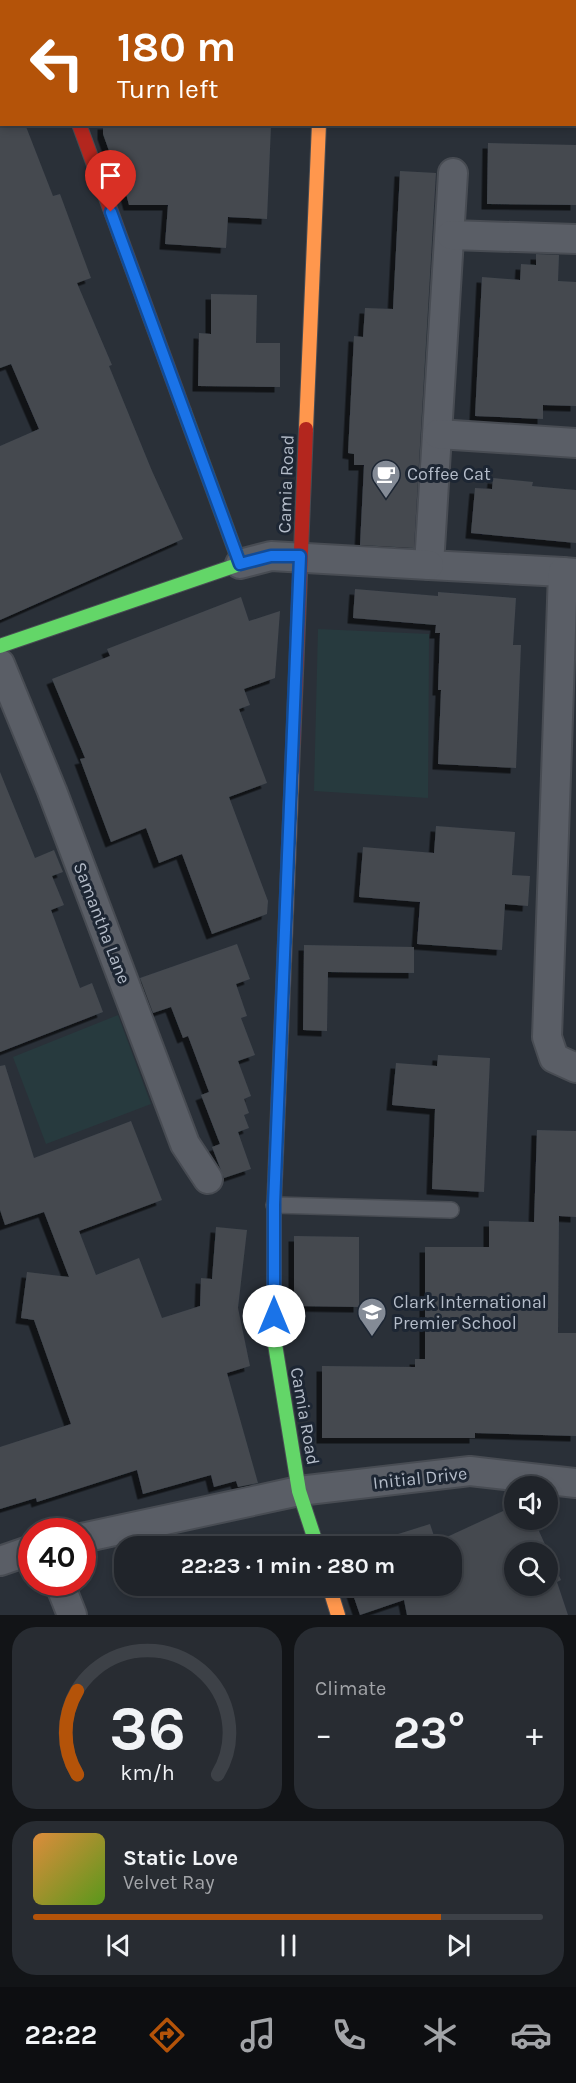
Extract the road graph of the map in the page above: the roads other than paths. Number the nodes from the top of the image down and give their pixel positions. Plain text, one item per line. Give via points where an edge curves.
1 (80, 126) edge
2 (319, 126) edge
3 (453, 173) dead end
4 (451, 235) junction
5 (576, 239) edge
6 (438, 434) junction
7 (576, 443) edge
8 (300, 556) junction
9 (240, 564) junction
10 (429, 565) junction
11 (569, 573) edge
12 (0, 646) edge
13 (0, 664) edge
14 (576, 1068) edge
15 (208, 1179) dead end
16 (274, 1205) junction
17 (451, 1210) dead end
18 (576, 1483) edge
19 (299, 1491) junction
20 (96, 1535) edge
21 (314, 1536) edge
22 (18, 1555) edge
23 (0, 1562) edge
24 (65, 1596) edge
25 (332, 1596) edge
26 (72, 1615) edge
27 (338, 1615) edge

1 - 9 street
2 - 8 street, Camia Road
3 - 4 street
4 - 5 street
4 - 6 street
6 - 7 street
6 - 10 street
8 - 9 street via 271,556
8 - 10 street
8 - 16 street, Camia Road
9 - 12 street
10 - 11 street
11 - 14 street via 547,1038 554,1058
13 - 15 street, Samantha Lane via 185,1144
16 - 17 lane
16 - 19 street, Camia Road via 274,1338
18 - 19 street, Initial Drive via 470,1471
19 - 20 street, Initial Drive
19 - 21 street, Camia Road
22 - 23 street
24 - 26 street
25 - 27 street

